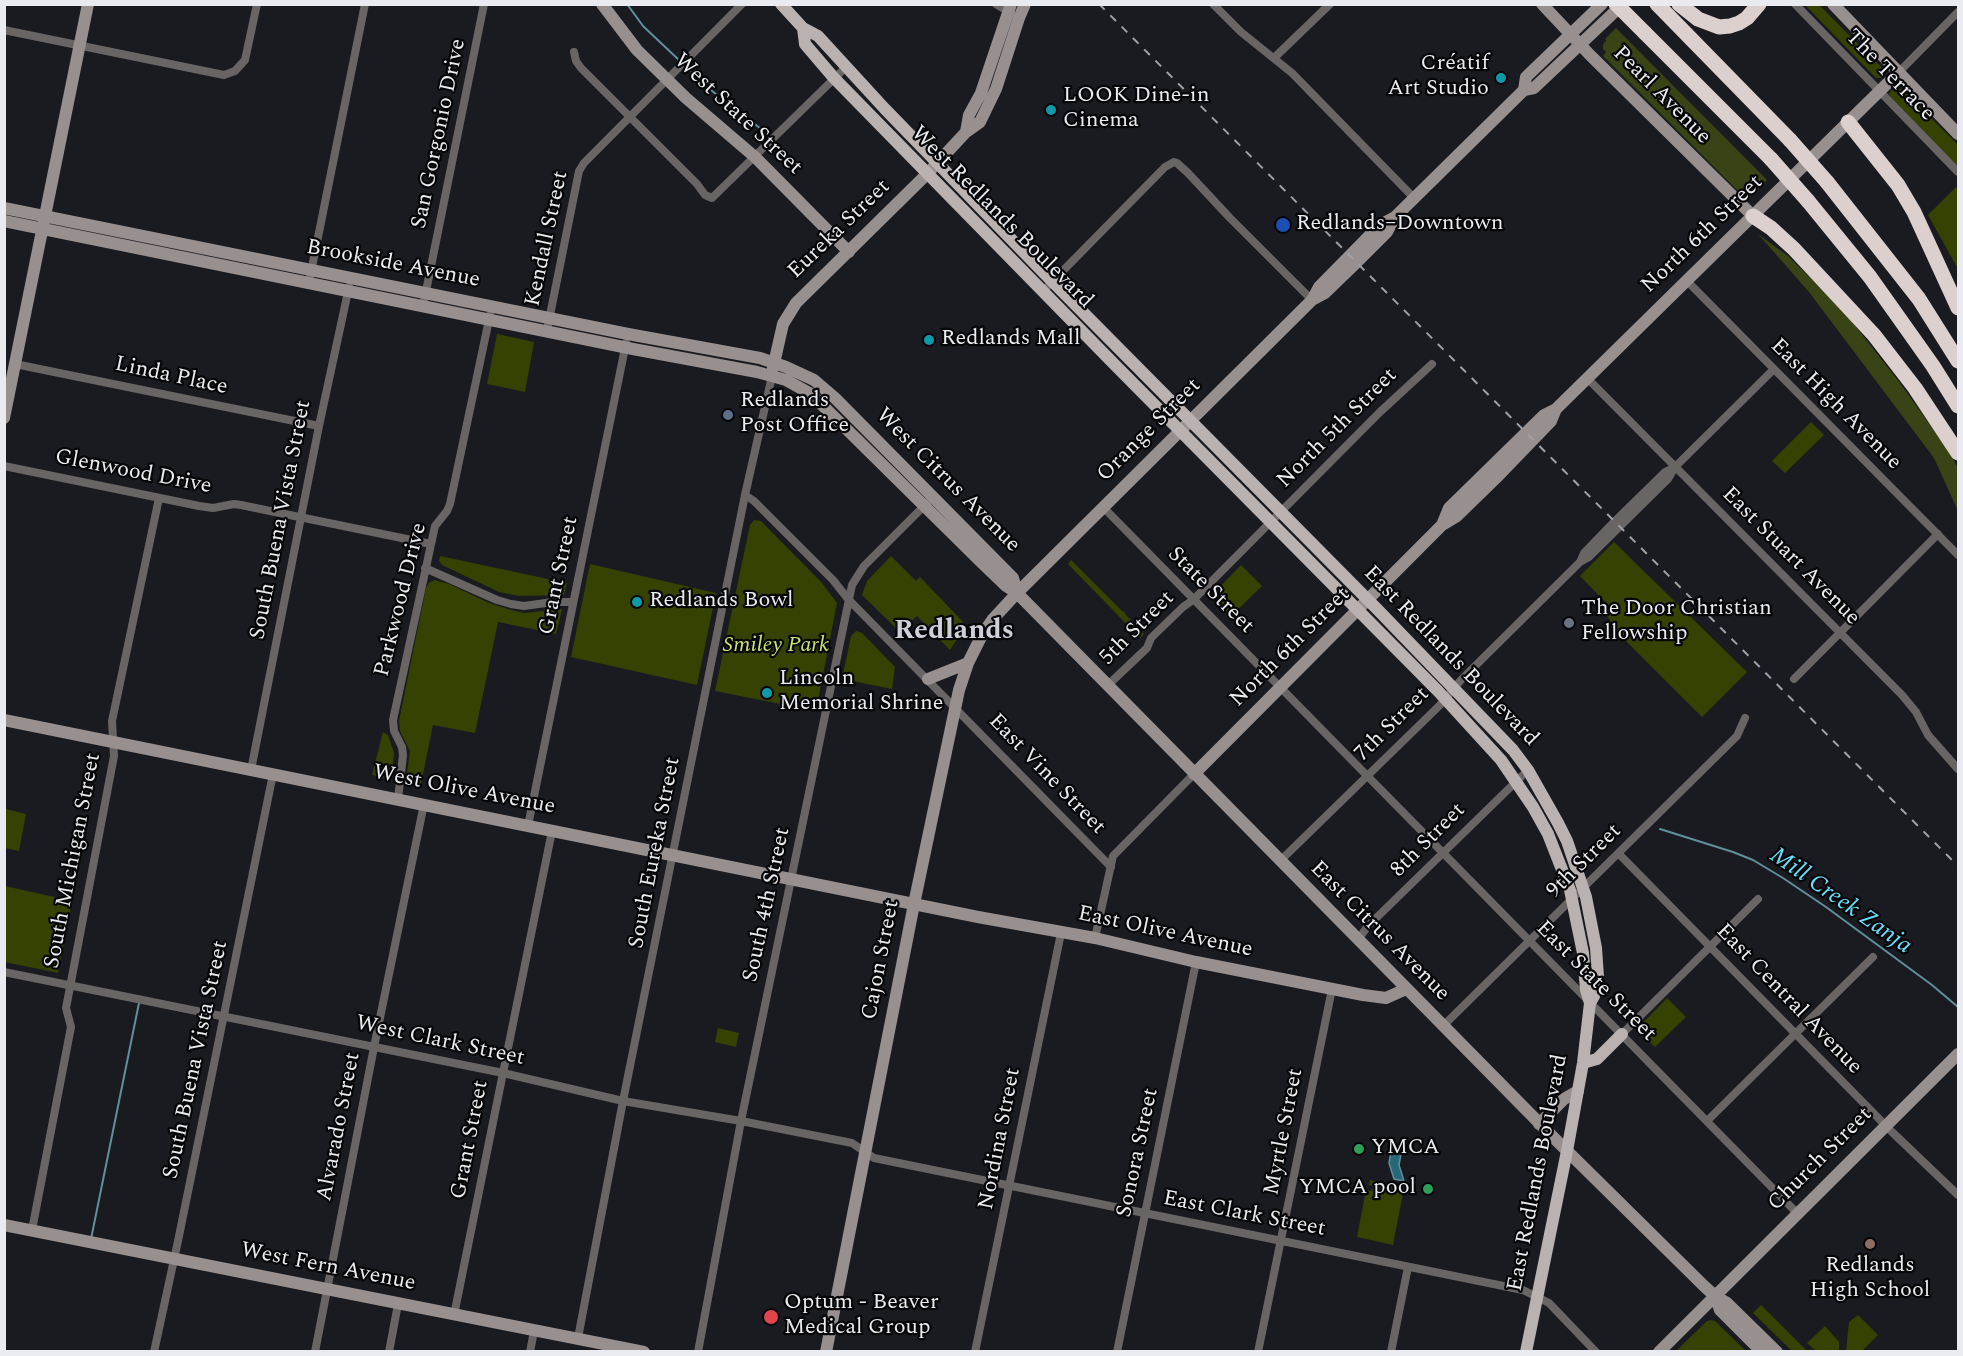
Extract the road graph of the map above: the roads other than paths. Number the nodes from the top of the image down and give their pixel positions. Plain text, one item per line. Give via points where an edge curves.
1 (88, 4) edge
2 (257, 4) edge
3 (365, 4) edge
4 (484, 4) edge
5 (602, 4) edge
6 (742, 4) edge
7 (781, 4) edge
8 (996, 4) edge
9 (1025, 4) edge
10 (1213, 4) edge
11 (1330, 4) edge
12 (1542, 4) edge
13 (1602, 4) edge
14 (1616, 4) edge
15 (1623, 4) edge
16 (1759, 4) edge
17 (1795, 4) edge
18 (1833, 4) edge
19 (1680, 5) edge
20 (1662, 10) edge
21 (1013, 12) edge
22 (1959, 12) edge
23 (802, 28) junction
24 (4, 30) edge
25 (1570, 34) junction
26 (79, 45) junction
27 (1580, 45) junction
28 (574, 52) dead end
29 (1274, 58) junction
30 (846, 67) junction
31 (1899, 72) junction
32 (834, 78) junction
33 (667, 79) junction
34 (1524, 90) junction
35 (1880, 92) junction
36 (630, 117) junction
37 (1848, 122) junction
38 (1959, 134) edge
39 (755, 157) junction
40 (938, 164) junction
41 (1959, 172) edge
42 (927, 174) junction
43 (1414, 198) junction
44 (4, 208) edge
45 (1753, 216) junction
46 (4, 220) edge
47 (44, 222) junction
48 (849, 252) junction
49 (310, 276) junction
50 (351, 278) junction
51 (1686, 280) junction
52 (1052, 281) junction
53 (348, 291) junction
54 (1043, 291) junction
55 (426, 292) junction
56 (1312, 300) junction
57 (423, 306) junction
58 (492, 306) junction
59 (1959, 308) edge
60 (549, 318) junction
61 (489, 319) junction
62 (547, 330) junction
63 (628, 334) junction
64 (625, 347) junction
65 (1959, 361) edge
66 (774, 362) junction
67 (15, 364) junction
68 (1432, 364) dead end
69 (1774, 369) junction
70 (772, 375) junction
71 (1587, 378) junction
72 (1959, 406) edge
73 (4, 418) edge
74 (1190, 422) junction
75 (319, 426) junction
76 (1181, 431) junction
77 (1959, 453) edge
78 (4, 466) edge
79 (1675, 466) junction
80 (746, 495) junction
81 (159, 498) junction
82 (929, 502) junction
83 (1103, 507) junction
84 (1275, 517) junction
85 (301, 518) junction
86 (1938, 534) junction
87 (431, 544) junction
88 (1959, 555) edge
89 (425, 568) junction
90 (1017, 593) junction
91 (848, 599) junction
92 (1193, 600) junction
93 (1368, 600) junction
94 (573, 602) junction
95 (1358, 611) junction
96 (1840, 633) junction
97 (968, 663) junction
98 (928, 679) junction
99 (1794, 679) dead end
100 (1107, 686) junction
101 (1280, 688) junction
102 (1454, 688) junction
103 (1445, 698) junction
104 (956, 707) junction
105 (1745, 718) dead end
106 (4, 720) edge
107 (114, 742) junction
108 (1959, 769) edge
109 (250, 770) junction
110 (1528, 770) junction
111 (273, 774) junction
112 (1194, 774) junction
113 (1368, 776) junction
114 (1516, 780) junction
115 (398, 799) junction
116 (424, 804) junction
117 (528, 826) junction
118 (552, 831) junction
119 (1443, 853) junction
120 (1619, 854) junction
121 (674, 855) junction
122 (1280, 861) junction
123 (1111, 867) junction
124 (791, 879) junction
125 (1584, 889) junction
126 (1758, 899) dead end
127 (1573, 900) junction
128 (914, 904) junction
129 (1061, 933) junction
130 (1095, 938) junction
131 (1358, 940) junction
132 (1530, 941) junction
133 (1711, 946) junction
134 (1873, 957) dead end
135 (1196, 962) junction
136 (4, 972) edge
137 (69, 984) junction
138 (1332, 989) junction
139 (1406, 989) junction
140 (1590, 1003) junction
141 (225, 1016) junction
142 (1443, 1026) junction
143 (1796, 1033) junction
144 (1622, 1034) junction
145 (374, 1047) junction
146 (1959, 1054) edge
147 (1583, 1063) junction
148 (503, 1073) junction
149 (1578, 1091) junction
150 (623, 1101) junction
151 (741, 1121) junction
152 (1707, 1121) junction
153 (1539, 1124) junction
154 (1886, 1125) junction
155 (1567, 1151) junction
156 (865, 1152) junction
157 (1010, 1186) junction
158 (1959, 1195) edge
159 (1145, 1213) junction
160 (1797, 1213) junction
161 (4, 1225) edge
162 (32, 1230) junction
163 (1282, 1241) junction
164 (175, 1259) junction
165 (1408, 1267) junction
166 (327, 1290) junction
167 (1537, 1296) junction
168 (1715, 1296) junction
169 (398, 1304) junction
170 (454, 1315) junction
171 (534, 1331) junction
172 (578, 1338) junction
173 (154, 1352) edge
174 (315, 1352) edge
175 (389, 1352) edge
176 (530, 1352) edge
177 (644, 1352) edge
178 (698, 1352) edge
179 (826, 1352) edge
180 (975, 1352) edge
181 (1117, 1352) edge
182 (1258, 1352) edge
183 (1391, 1352) edge
184 (1526, 1352) edge
185 (1596, 1352) edge
186 (1659, 1352) edge
187 (1762, 1352) edge
188 (1778, 1352) edge

1 - 26 main road
2 - 26 street via 245,60 235,71 220,75
3 - 49 street
4 - 55 street, San Gorgonio Drive
5 - 33 main road, West State Street via 637,50
6 - 33 street, Kendall Street
7 - 23 main road, West Redlands Boulevard
8 - 21 street
9 - 21 main road, Eureka Street
10 - 29 street
11 - 29 street
12 - 25 main road, Pearl Avenue
13 - 25 main road, Orange Street
14 - 72 highway, bridge via 1808,201 1870,277
15 - 27 main road, Orange Street
16 - 19 highway via 1739,23 1719,27 1698,19
17 - 35 street, The Terrace
18 - 31 main road
20 - 65 highway, bridge via 1827,182 1919,299
21 - 40 main road, Eureka Street via 969,116 966,132
22 - 31 street
23 - 30 main road, West Redlands Boulevard via 818,36
23 - 32 main road, West Redlands Boulevard via 805,44
24 - 26 street
25 - 27 main road, Pearl Avenue
25 - 34 main road, Orange Street via 1526,77
26 - 47 main road
27 - 34 main road, Orange Street via 1534,88
27 - 45 main road, Pearl Avenue
28 - 36 street via 581,68
29 - 43 street
30 - 32 street
30 - 40 main road, West Redlands Boulevard
31 - 35 main road, North 6th Street
31 - 38 main road
32 - 39 street
32 - 42 main road, West Redlands Boulevard
33 - 36 street, Kendall Street
33 - 39 main road, West State Street
34 - 43 main road, Orange Street
35 - 37 main road, North 6th Street
35 - 41 street, The Terrace
36 - 39 street via 705,195 714,197
36 - 60 street, Kendall Street via 579,171
37 - 45 main road, North 6th Street
37 - 59 highway via 1898,185
39 - 48 main road, West State Street
40 - 42 main road, Eureka Street
40 - 52 main road, West Redlands Boulevard
42 - 48 main road, Eureka Street
42 - 54 main road, West Redlands Boulevard
43 - 56 main road, Orange Street via 1395,217 1380,225 1319,286
44 - 47 main road, Brookside Avenue
45 - 51 main road, North 6th Street
45 - 77 highway via 1794,249 1874,335
46 - 47 main road, Brookside Avenue
47 - 49 main road, Brookside Avenue
47 - 67 main road
48 - 66 main road, Eureka Street via 787,315
49 - 50 main road, Brookside Avenue
49 - 53 main road, Brookside Avenue
50 - 53 street, South Buena Vista Street
50 - 55 main road, Brookside Avenue
51 - 69 street, East High Avenue
51 - 71 main road, North 6th Street
52 - 54 street
52 - 56 street via 1168,163 1178,163
52 - 74 main road, West Redlands Boulevard
53 - 57 main road, Brookside Avenue
53 - 75 street, South Buena Vista Street
54 - 76 main road, West Redlands Boulevard
55 - 57 street, San Gorgonio Drive
55 - 58 main road, Brookside Avenue
56 - 74 main road, Orange Street
57 - 61 main road, Brookside Avenue
58 - 60 main road, Brookside Avenue
58 - 61 street, Parkwood Drive
60 - 62 street, Kendall Street
60 - 63 main road, Brookside Avenue
61 - 62 main road, Brookside Avenue
61 - 87 street, Parkwood Drive via 450,504 435,526
62 - 64 main road, Brookside Avenue
63 - 64 street, Grant Street
63 - 66 main road, Brookside Avenue
64 - 70 main road, Brookside Avenue
64 - 94 street, Grant Street
66 - 70 main road, Eureka Street
66 - 82 main road, West Citrus Avenue via 801,373 826,390
67 - 73 main road
67 - 75 street, Linda Place
68 - 84 street, North 5th Street
69 - 79 street, 7th Street
69 - 86 street, East High Avenue
70 - 80 street, South Eureka Street
70 - 82 main road, West Citrus Avenue via 798,386 824,405
71 - 79 street, East Stuart Avenue
71 - 93 main road, North 6th Street via 1556,409 1534,440
74 - 76 main road, Orange Street
74 - 84 main road, East Redlands Boulevard
75 - 85 street, South Buena Vista Street
76 - 83 main road, Orange Street
76 - 84 main road, East Redlands Boulevard
78 - 81 street, Glenwood Drive
79 - 96 street, East Stuart Avenue
79 - 102 street, 7th Street via 1668,479
80 - 91 street, East Vine Street
80 - 121 street, South Eureka Street
81 - 85 street, Glenwood Drive via 213,508 234,504
81 - 107 street, South Michigan Street via 112,721
82 - 90 main road, West Citrus Avenue via 1006,586
82 - 91 street, South 4th Street via 864,566
83 - 90 main road, Orange Street
83 - 92 street, State Street
84 - 92 street, 5th Street
84 - 93 main road, East Redlands Boulevard
84 - 95 main road, East Redlands Boulevard
85 - 87 street, Glenwood Drive
85 - 109 street, South Buena Vista Street
86 - 88 street, East High Avenue
86 - 96 street
87 - 89 street, Parkwood Drive
89 - 94 street via 511,604
89 - 115 street, Parkwood Drive via 393,720 403,755
90 - 97 main road, Cajon Street via 993,619
90 - 100 main road, East Citrus Avenue
91 - 98 street, East Vine Street
91 - 124 street, South 4th Street
92 - 100 street, 5th Street
92 - 101 street, State Street
93 - 95 main road, North 6th Street
93 - 102 main road, East Redlands Boulevard
94 - 117 street, Grant Street
95 - 101 main road, North 6th Street
95 - 103 main road, East Redlands Boulevard
96 - 99 street
96 - 108 street, East Stuart Avenue via 1910,703 1928,735
97 - 98 main road
97 - 104 main road, Cajon Street
98 - 104 street, East Vine Street
100 - 112 main road, East Citrus Avenue
101 - 112 main road, North 6th Street
101 - 113 street, State Street
102 - 103 street, 7th Street
102 - 110 main road, East Redlands Boulevard
103 - 113 street, 7th Street
103 - 114 main road, East Redlands Boulevard
104 - 123 street, East Vine Street
104 - 128 main road, Cajon Street
105 - 120 street, 9th Street via 1737,736
106 - 107 main road, West Olive Avenue
107 - 109 main road, West Olive Avenue
107 - 137 street, South Michigan Street
109 - 111 main road, West Olive Avenue
110 - 114 street, 8th Street
110 - 125 main road, East Redlands Boulevard via 1567,842
111 - 115 main road, West Olive Avenue
111 - 141 street, South Buena Vista Street
112 - 122 main road, East Citrus Avenue
112 - 123 street via 1115,853
113 - 119 street, East State Street
113 - 122 street, 7th Street
114 - 119 street, 8th Street
114 - 127 main road, East Redlands Boulevard via 1548,834
115 - 116 main road, West Olive Avenue
116 - 117 main road, West Olive Avenue
116 - 145 street, Alvarado Street
117 - 118 main road, West Olive Avenue
118 - 121 main road, West Olive Avenue
118 - 148 street, Grant Street
119 - 131 street, 8th Street
119 - 132 street, East State Street
120 - 125 street, 9th Street
120 - 133 street, East Central Avenue
121 - 124 main road, West Olive Avenue
121 - 150 street, South Eureka Street
122 - 131 main road, East Citrus Avenue
123 - 130 street
124 - 128 main road, West Olive Avenue
124 - 151 street, South 4th Street
125 - 127 street, 9th Street
125 - 140 main road, East Redlands Boulevard via 1592,917 1598,977
126 - 133 street
127 - 132 street, 9th Street
127 - 140 main road, East Redlands Boulevard
128 - 129 main road, East Olive Avenue
128 - 156 main road, Cajon Street
129 - 130 main road, East Olive Avenue
129 - 157 street, Nordina Street
130 - 135 main road, East Olive Avenue
131 - 139 main road, East Citrus Avenue
132 - 140 street, East State Street
132 - 142 street, 9th Street
133 - 143 street, East Central Avenue
133 - 144 street
134 - 143 street
135 - 138 main road, East Olive Avenue
135 - 159 street, Sonora Street
136 - 137 street, West Clark Street
137 - 141 street, West Clark Street
137 - 162 street, South Michigan Street via 66,1008 71,1027
138 - 139 main road, East Olive Avenue via 1380,998
138 - 163 street, Myrtle Street
139 - 142 main road, East Citrus Avenue
140 - 144 street, East State Street
140 - 147 main road, East Redlands Boulevard
141 - 145 street, West Clark Street
141 - 164 street, South Buena Vista Street
142 - 153 main road, East Citrus Avenue
143 - 152 street
143 - 154 street, East Central Avenue
144 - 147 main road via 1597,1059
144 - 152 street, East State Street
145 - 148 street, West Clark Street
145 - 166 street, Alvarado Street
146 - 154 main road, Church Street
147 - 149 main road, East Redlands Boulevard
148 - 150 street, West Clark Street
148 - 170 street, Grant Street
149 - 153 main road
149 - 155 main road, East Redlands Boulevard
150 - 151 street, West Clark Street
150 - 172 street, South Eureka Street
151 - 156 street, West Clark Street via 852,1143
151 - 178 street, South 4th Street
152 - 160 street, East State Street
153 - 155 main road, East Citrus Avenue
154 - 158 street, East Central Avenue
154 - 160 main road, Church Street
155 - 167 main road, East Redlands Boulevard
155 - 168 main road, East Citrus Avenue
156 - 157 street, East Clark Street via 874,1158
156 - 179 main road, Cajon Street
157 - 159 street, East Clark Street
157 - 180 street, Nordina Street
159 - 163 street, East Clark Street
159 - 181 street, Sonora Street
160 - 168 main road, Church Street
161 - 162 main road, West Fern Avenue
162 - 164 main road, West Fern Avenue
163 - 165 street, East Clark Street
163 - 182 street, Myrtle Street
164 - 166 main road, West Fern Avenue
164 - 173 street, South Buena Vista Street
165 - 167 street, East Clark Street
165 - 183 street
166 - 169 main road, West Fern Avenue
166 - 174 street, Alvarado Street
167 - 184 main road, East Redlands Boulevard
167 - 185 street, East Clark Street via 1549,1303
168 - 186 main road, Church Street
168 - 187 main road, East Citrus Avenue via 1720,1310
168 - 188 main road, East Citrus Avenue
169 - 170 main road, West Fern Avenue
169 - 175 street
170 - 171 main road, West Fern Avenue
171 - 172 main road, West Fern Avenue
171 - 176 street
172 - 177 main road, West Fern Avenue

